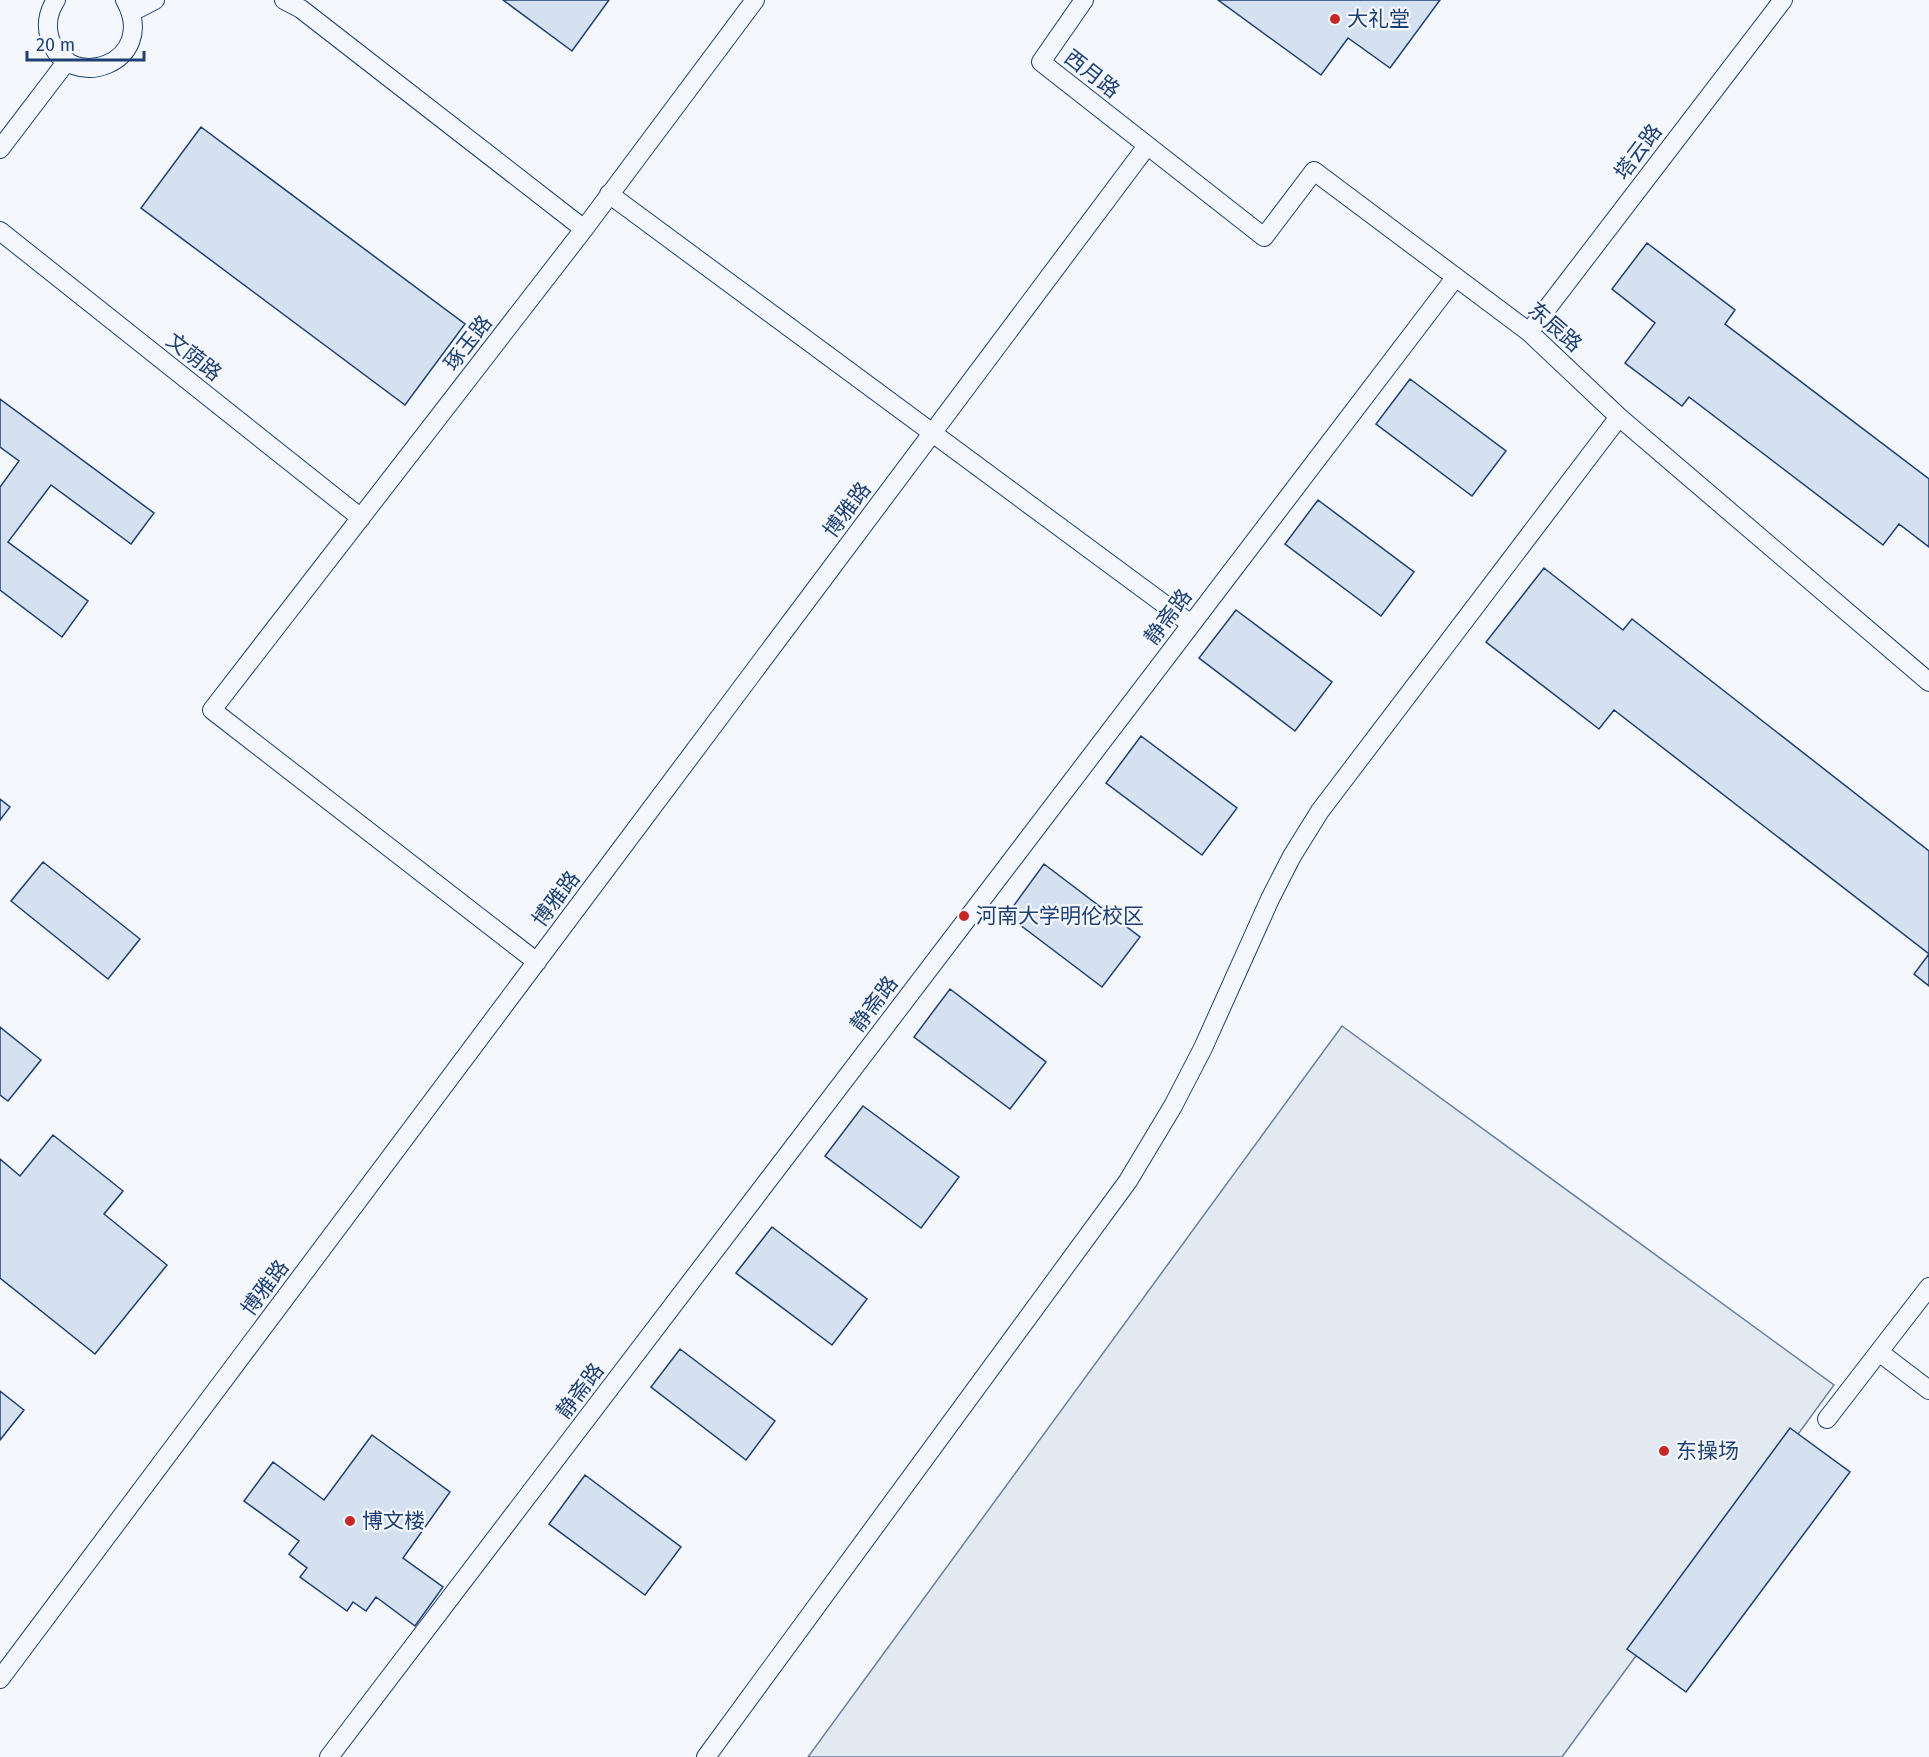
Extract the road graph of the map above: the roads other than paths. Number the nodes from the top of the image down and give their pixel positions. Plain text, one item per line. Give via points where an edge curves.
1 (56, 0) edge
2 (155, 0) edge
3 (284, 0) edge
4 (755, 0) edge
5 (1084, 0) edge
6 (1783, 0) edge
7 (128, 6) edge
8 (67, 61) junction
9 (1147, 146) junction
10 (0, 150) edge
11 (609, 194) junction
12 (585, 229) junction
13 (0, 231) edge
14 (1455, 278) junction
15 (1529, 332) junction
16 (1619, 417) junction
17 (933, 433) junction
18 (361, 518) junction
19 (1191, 624) junction
20 (1926, 672) edge
21 (537, 962) junction
22 (1929, 1287) edge
23 (1880, 1352) junction
24 (1929, 1390) edge
25 (1827, 1419) dead end
26 (0, 1679) edge
27 (329, 1757) edge
28 (706, 1757) edge

1 - 8 lane via 48,16 47,31 52,45
2 - 7 lane
3 - 12 lane via 301,9
4 - 11 lane, 琢玉路
5 - 9 lane, 西月路 via 1041,62
6 - 15 lane, 塔云路
7 - 8 lane via 134,28 124,53 114,62 89,69
8 - 10 lane
9 - 14 lane, 东辰路 via 1264,237 1314,171
9 - 17 lane, 博雅路
11 - 12 lane, 琢玉路
11 - 17 lane
12 - 18 lane, 琢玉路
13 - 18 lane, 文荫路
14 - 15 lane, 东辰路
14 - 19 lane, 静斋路
15 - 16 lane, 东辰路
16 - 20 lane, 东辰路
16 - 28 lane via 1320,812 1270,899 1178,1097 1128,1181
17 - 19 lane
17 - 21 lane, 博雅路
18 - 21 lane, 琢玉路 via 212,710
19 - 27 lane, 静斋路
21 - 26 lane, 博雅路
22 - 23 lane
23 - 24 lane
23 - 25 lane

